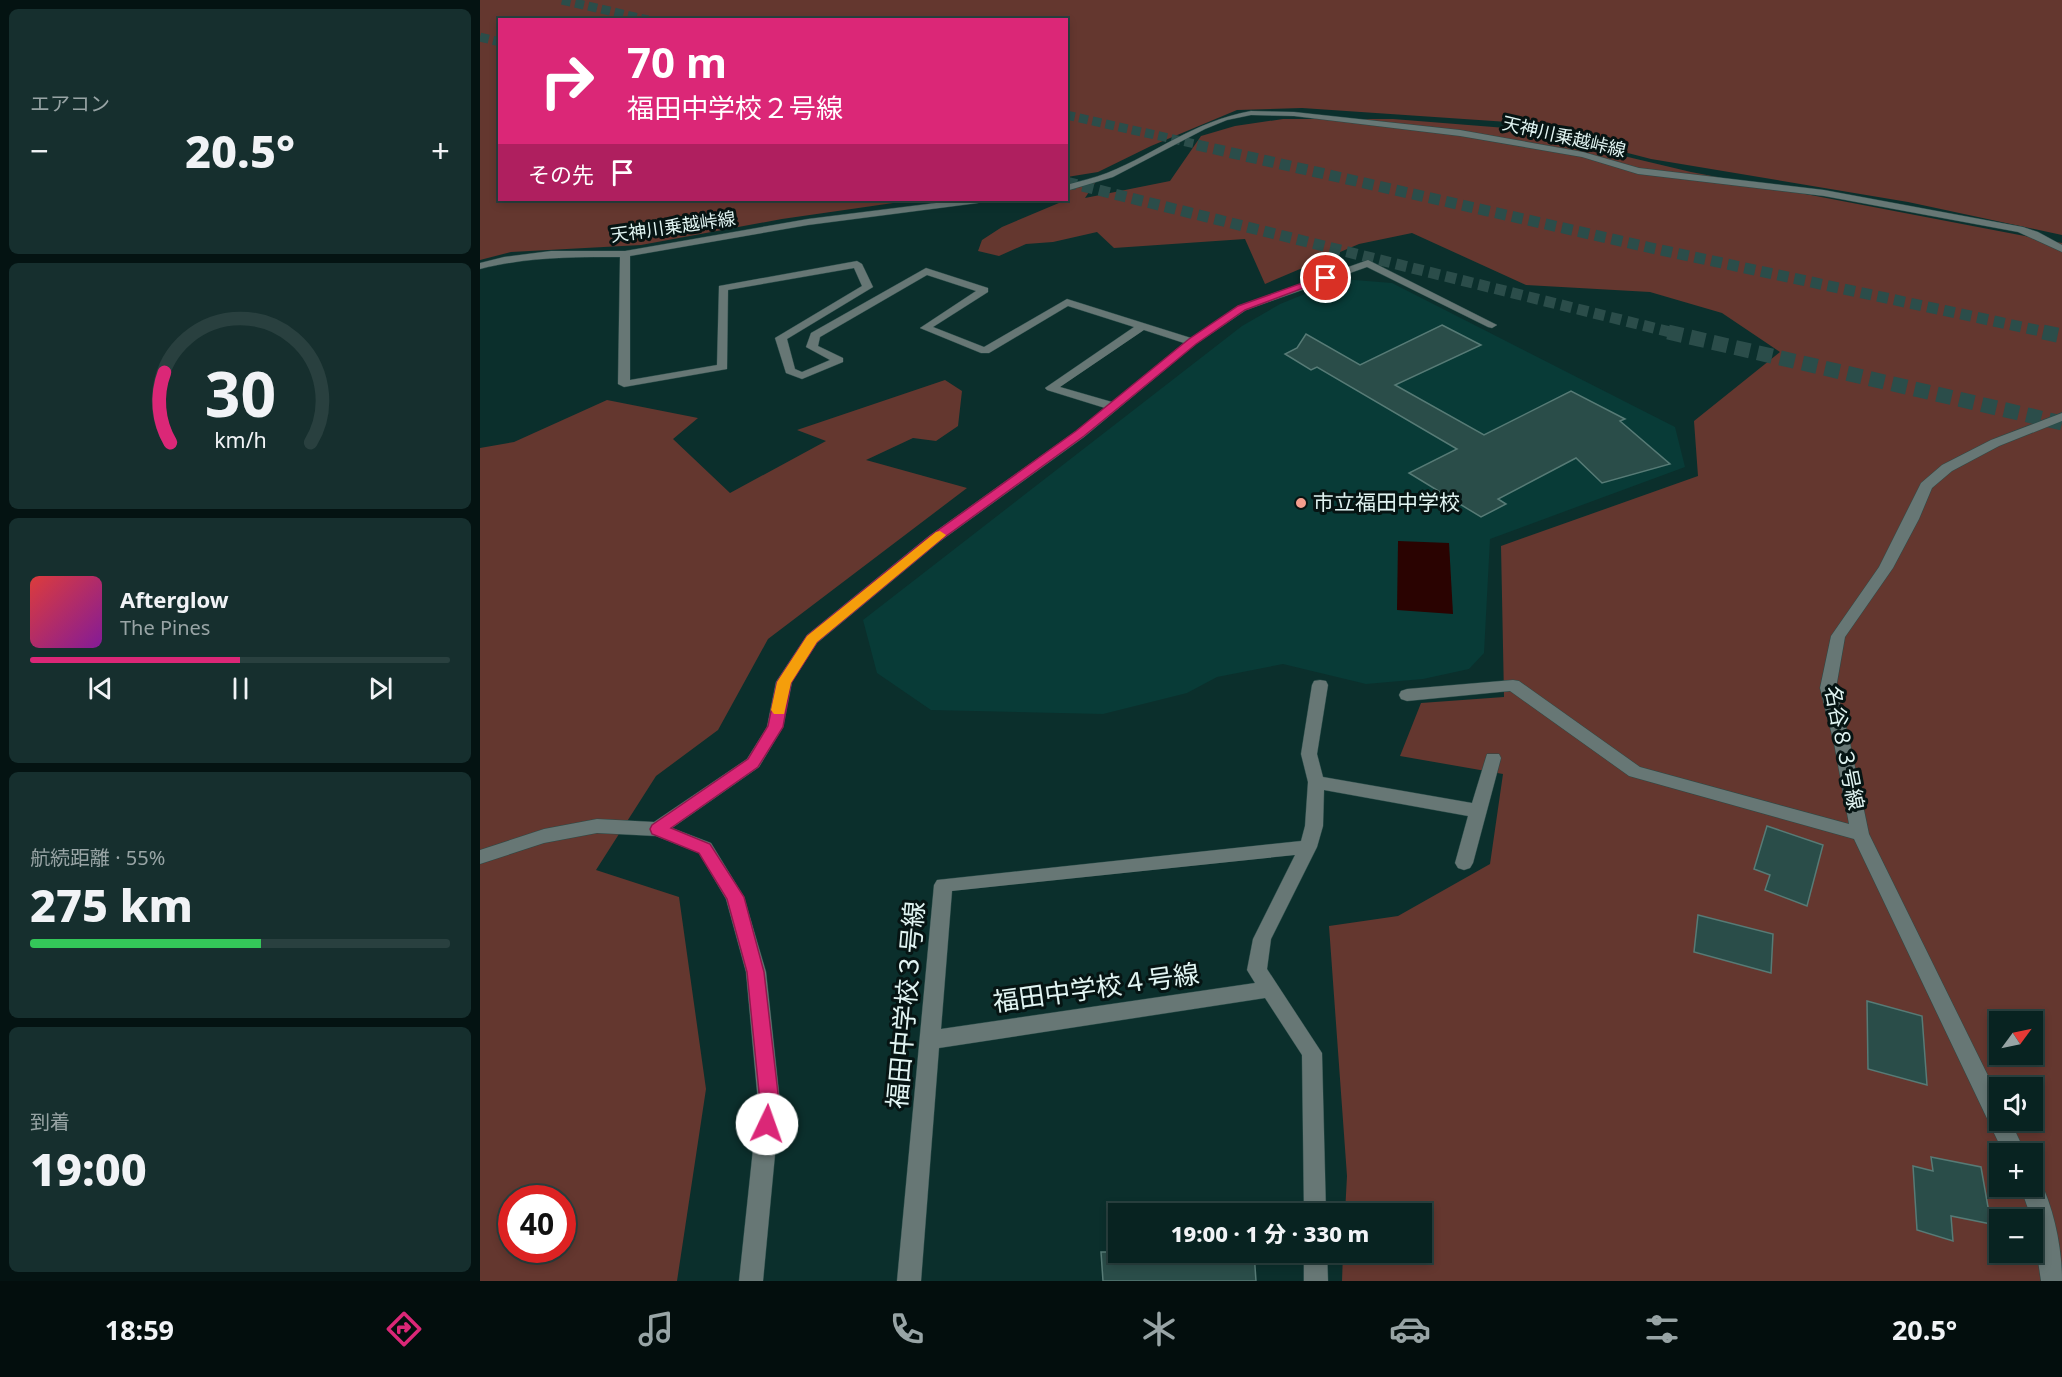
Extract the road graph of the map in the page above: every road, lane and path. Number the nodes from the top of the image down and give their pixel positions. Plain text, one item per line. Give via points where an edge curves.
1 (1068, 187) edge
2 (970, 201) edge
3 (2062, 249) edge
4 (625, 254) junction
5 (480, 266) edge
6 (1492, 325) dead end
7 (1143, 326) junction
8 (1192, 342) junction
9 (1112, 406) junction
10 (2062, 417) edge
11 (1320, 685) dead end
12 (1407, 695) dead end
13 (1493, 758) dead end
14 (1316, 782) junction
15 (1478, 811) junction
16 (657, 829) junction
17 (1860, 834) junction
18 (1308, 847) junction
19 (480, 857) edge
20 (1464, 862) dead end
21 (1270, 989) junction
22 (930, 1040) junction
23 (2010, 1143) edge
24 (2036, 1197) edge
25 (1315, 1203) edge
26 (1315, 1263) edge
27 (751, 1281) edge
28 (909, 1281) edge
29 (1316, 1281) edge
30 (2053, 1281) edge

1 - 3 street, 天神川乗越峠線 via 1110,175 1216,121 1251,113 1294,114 1496,138 1583,155 1638,171 1883,202 2020,229
2 - 4 street, 天神川乗越峠線 via 808,222
4 - 5 street, 天神川乗越峠線 via 551,254
4 - 7 street via 624,384 723,367 723,288 857,264 868,287 781,339 790,371 802,376 839,360 812,347 814,336 926,271 984,290 925,328 985,351 1068,302
6 - 8 street via 1368,263 1242,308
7 - 8 street
7 - 9 street via 1051,388
8 - 9 street
9 - 16 street via 1080,434 934,539 812,639 784,682 775,727 753,763
10 - 17 street, 名谷８３号線 via 1995,443 1947,468 1926,486 1886,568 1838,636 1828,688
11 - 14 street via 1309,754
12 - 17 street via 1514,685 1635,772
13 - 15 street
14 - 15 street
14 - 18 street via 1314,826
15 - 20 street
16 - 19 street via 597,826 544,836
16 - 27 street via 705,848 735,897 756,972 769,1102
17 - 23 street, 名谷８３号線
18 - 21 street via 1262,939 1257,970
18 - 22 street, 福田中学校３号線 via 943,885
21 - 22 street, 福田中学校４号線
21 - 25 street via 1312,1053
22 - 28 street, 福田中学校３号線
24 - 30 street
26 - 29 street

